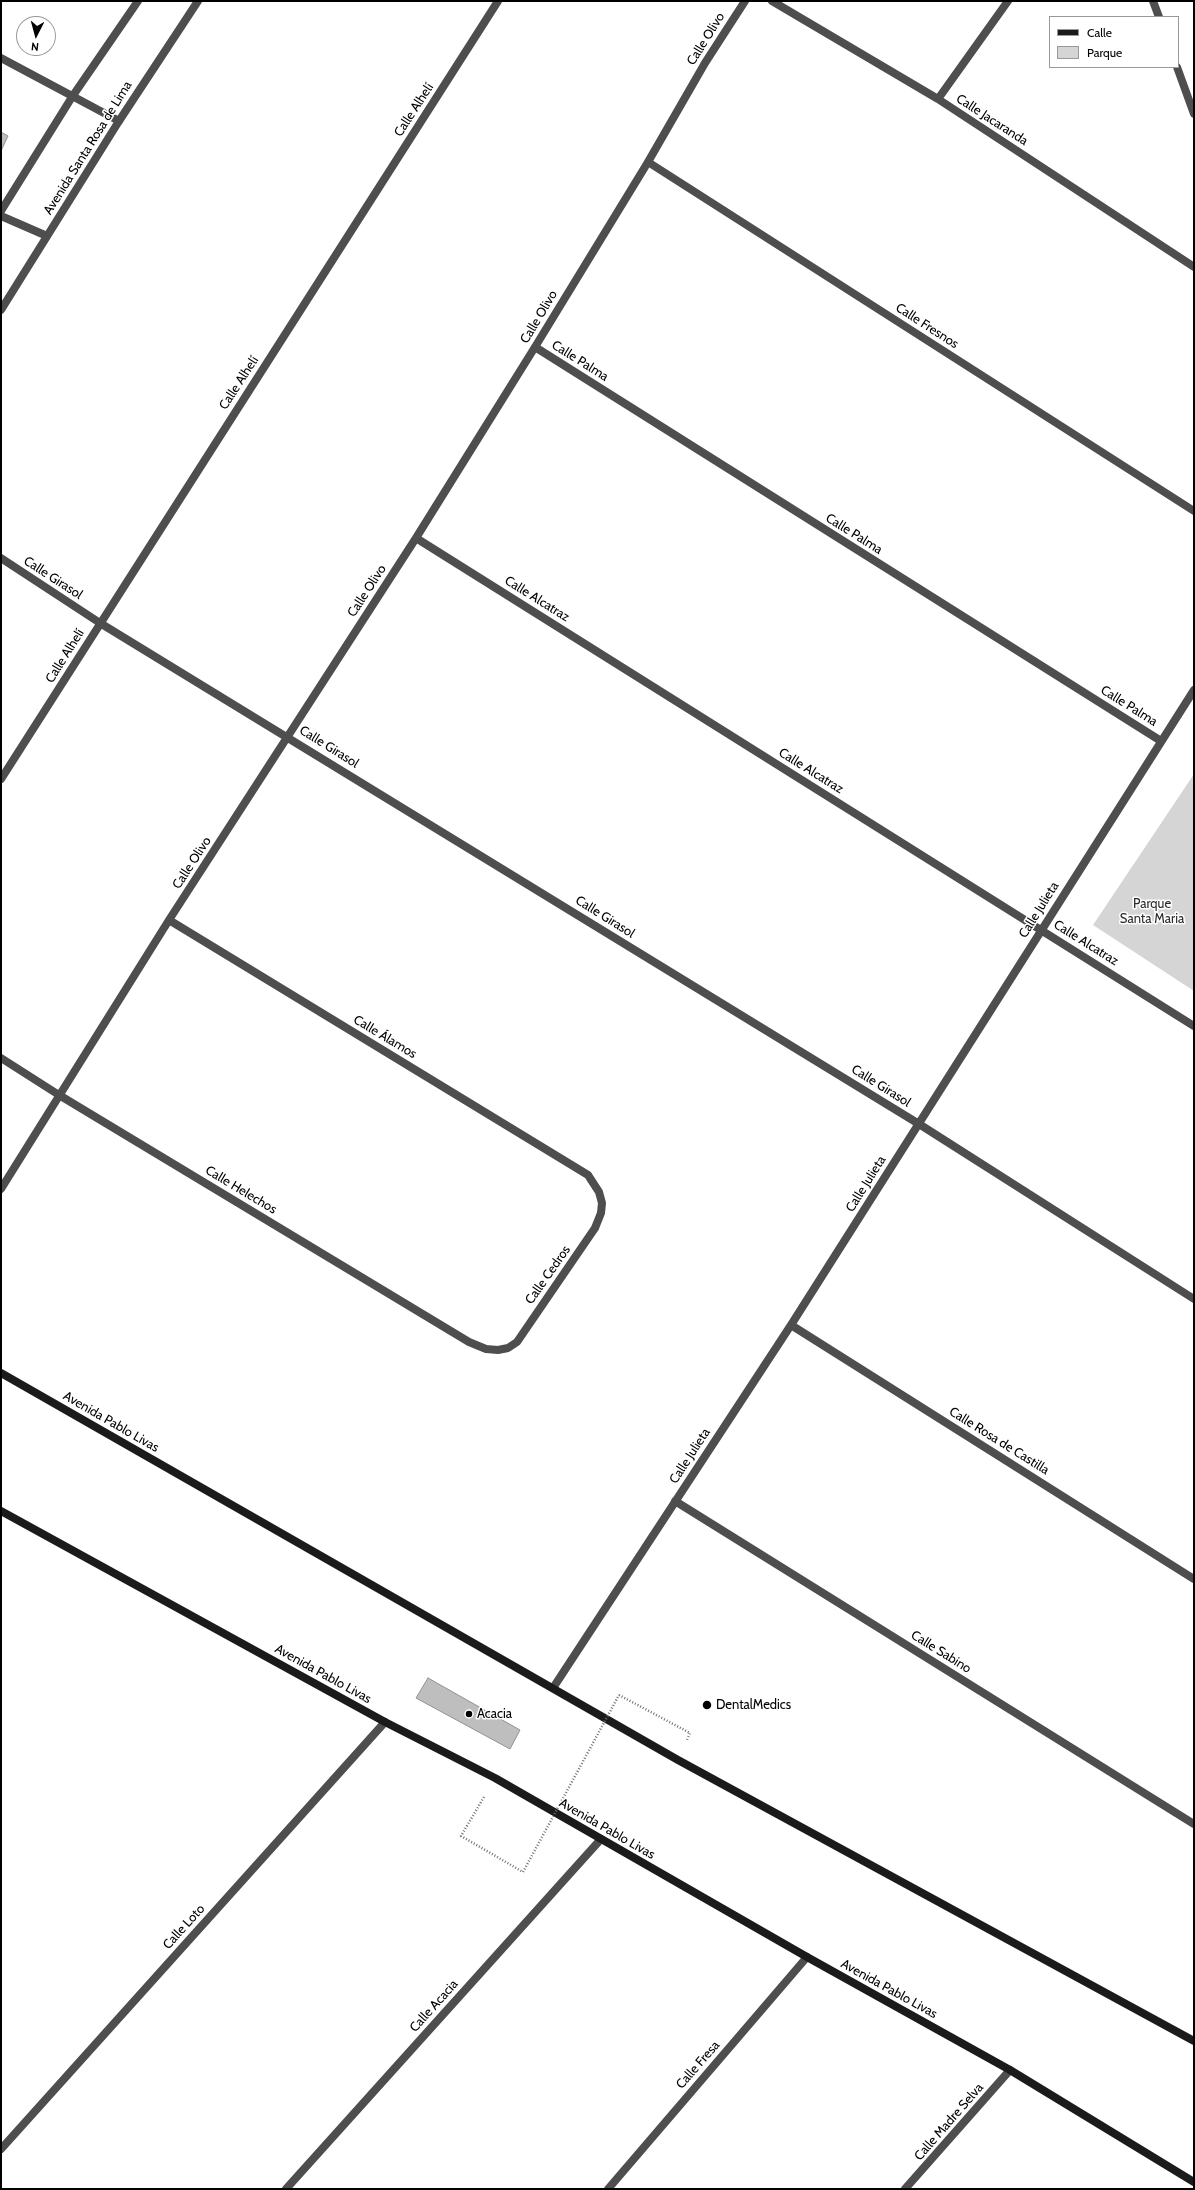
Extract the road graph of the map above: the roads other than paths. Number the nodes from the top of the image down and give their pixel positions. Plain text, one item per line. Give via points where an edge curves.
1 (138, 1) edge
2 (198, 1) edge
3 (498, 1) edge
4 (745, 1) edge
5 (772, 1) edge
6 (1008, 1) edge
7 (1154, 1) edge
8 (1159, 16) edge
9 (1, 58) edge
10 (1177, 68) edge
11 (72, 97) junction
12 (938, 99) junction
13 (1194, 114) edge
14 (119, 121) junction
15 (648, 162) junction
16 (1, 211) edge
17 (1, 216) edge
18 (47, 236) junction
19 (1194, 267) edge
20 (1, 310) edge
21 (535, 347) junction
22 (1194, 511) edge
23 (416, 538) junction
24 (1, 558) edge
25 (100, 623) junction
26 (1194, 690) edge
27 (288, 736) junction
28 (1161, 741) junction
29 (1, 779) edge
30 (169, 920) junction
31 (1041, 929) junction
32 (1194, 1026) edge
33 (1, 1058) edge
34 (59, 1095) junction
35 (919, 1124) junction
36 (588, 1175) joint
37 (1, 1189) edge
38 (1194, 1299) edge
39 (791, 1325) junction
40 (469, 1342) joint
41 (1, 1373) edge
42 (675, 1501) junction
43 (1, 1511) edge
44 (1194, 1578) edge
45 (553, 1688) junction
46 (385, 1722) junction
47 (1194, 1824) edge
48 (600, 1840) junction
49 (807, 1957) junction
50 (1194, 2041) edge
51 (1010, 2070) junction
52 (1, 2148) edge
53 (1194, 2182) edge
54 (286, 2189) edge
55 (608, 2189) edge
56 (905, 2189) edge

1 - 11 street
2 - 14 street, Avenida Santa Rosa de Lima
3 - 25 street, Calle Alhelí
4 - 15 street, Calle Olivo via 705,63
5 - 12 street, Calle Jacaranda
6 - 12 street
7 - 8 street
9 - 11 street
10 - 13 street
11 - 14 street
11 - 16 street
12 - 19 street, Calle Jacaranda
14 - 18 street, Avenida Santa Rosa de Lima
15 - 21 street, Calle Olivo
15 - 22 street, Calle Fresnos
17 - 18 street
18 - 20 street, Avenida Santa Rosa de Lima
21 - 23 street, Calle Olivo
21 - 28 street, Calle Palma
23 - 27 street, Calle Olivo
23 - 31 street, Calle Alcatraz
24 - 25 street, Calle Girasol
25 - 27 street, Calle Girasol
25 - 29 street, Calle Alhelí
26 - 28 street, Calle Julieta
27 - 30 street, Calle Olivo
27 - 35 street, Calle Girasol
28 - 31 street, Calle Julieta
30 - 34 street, Calle Olivo
30 - 36 street, Calle Álamos
31 - 32 street, Calle Alcatraz
31 - 35 street, Calle Julieta
33 - 34 street, Calle Helechos
34 - 37 street, Calle Olivo
34 - 40 street, Calle Helechos
35 - 38 street, Calle Girasol
35 - 39 street, Calle Julieta
36 - 40 street, Calle Cedros via 599,1192 602,1203 595,1228 517,1342 508,1348 498,1350 486,1349
39 - 42 street, Calle Julieta
39 - 44 street, Calle Rosa de Castilla
41 - 45 main road, Avenida Pablo Livas
42 - 45 street, Calle Julieta
42 - 47 street, Calle Sabino
43 - 46 main road, Avenida Pablo Livas
45 - 50 main road, Avenida Pablo Livas via 678,1760
46 - 48 main road, Avenida Pablo Livas via 495,1778
46 - 52 street, Calle Loto
48 - 49 main road, Avenida Pablo Livas
48 - 54 street, Calle Acacia
49 - 51 main road, Avenida Pablo Livas
49 - 55 street, Calle Fresa
51 - 53 main road, Avenida Pablo Livas
51 - 56 street, Calle Madre Selva

